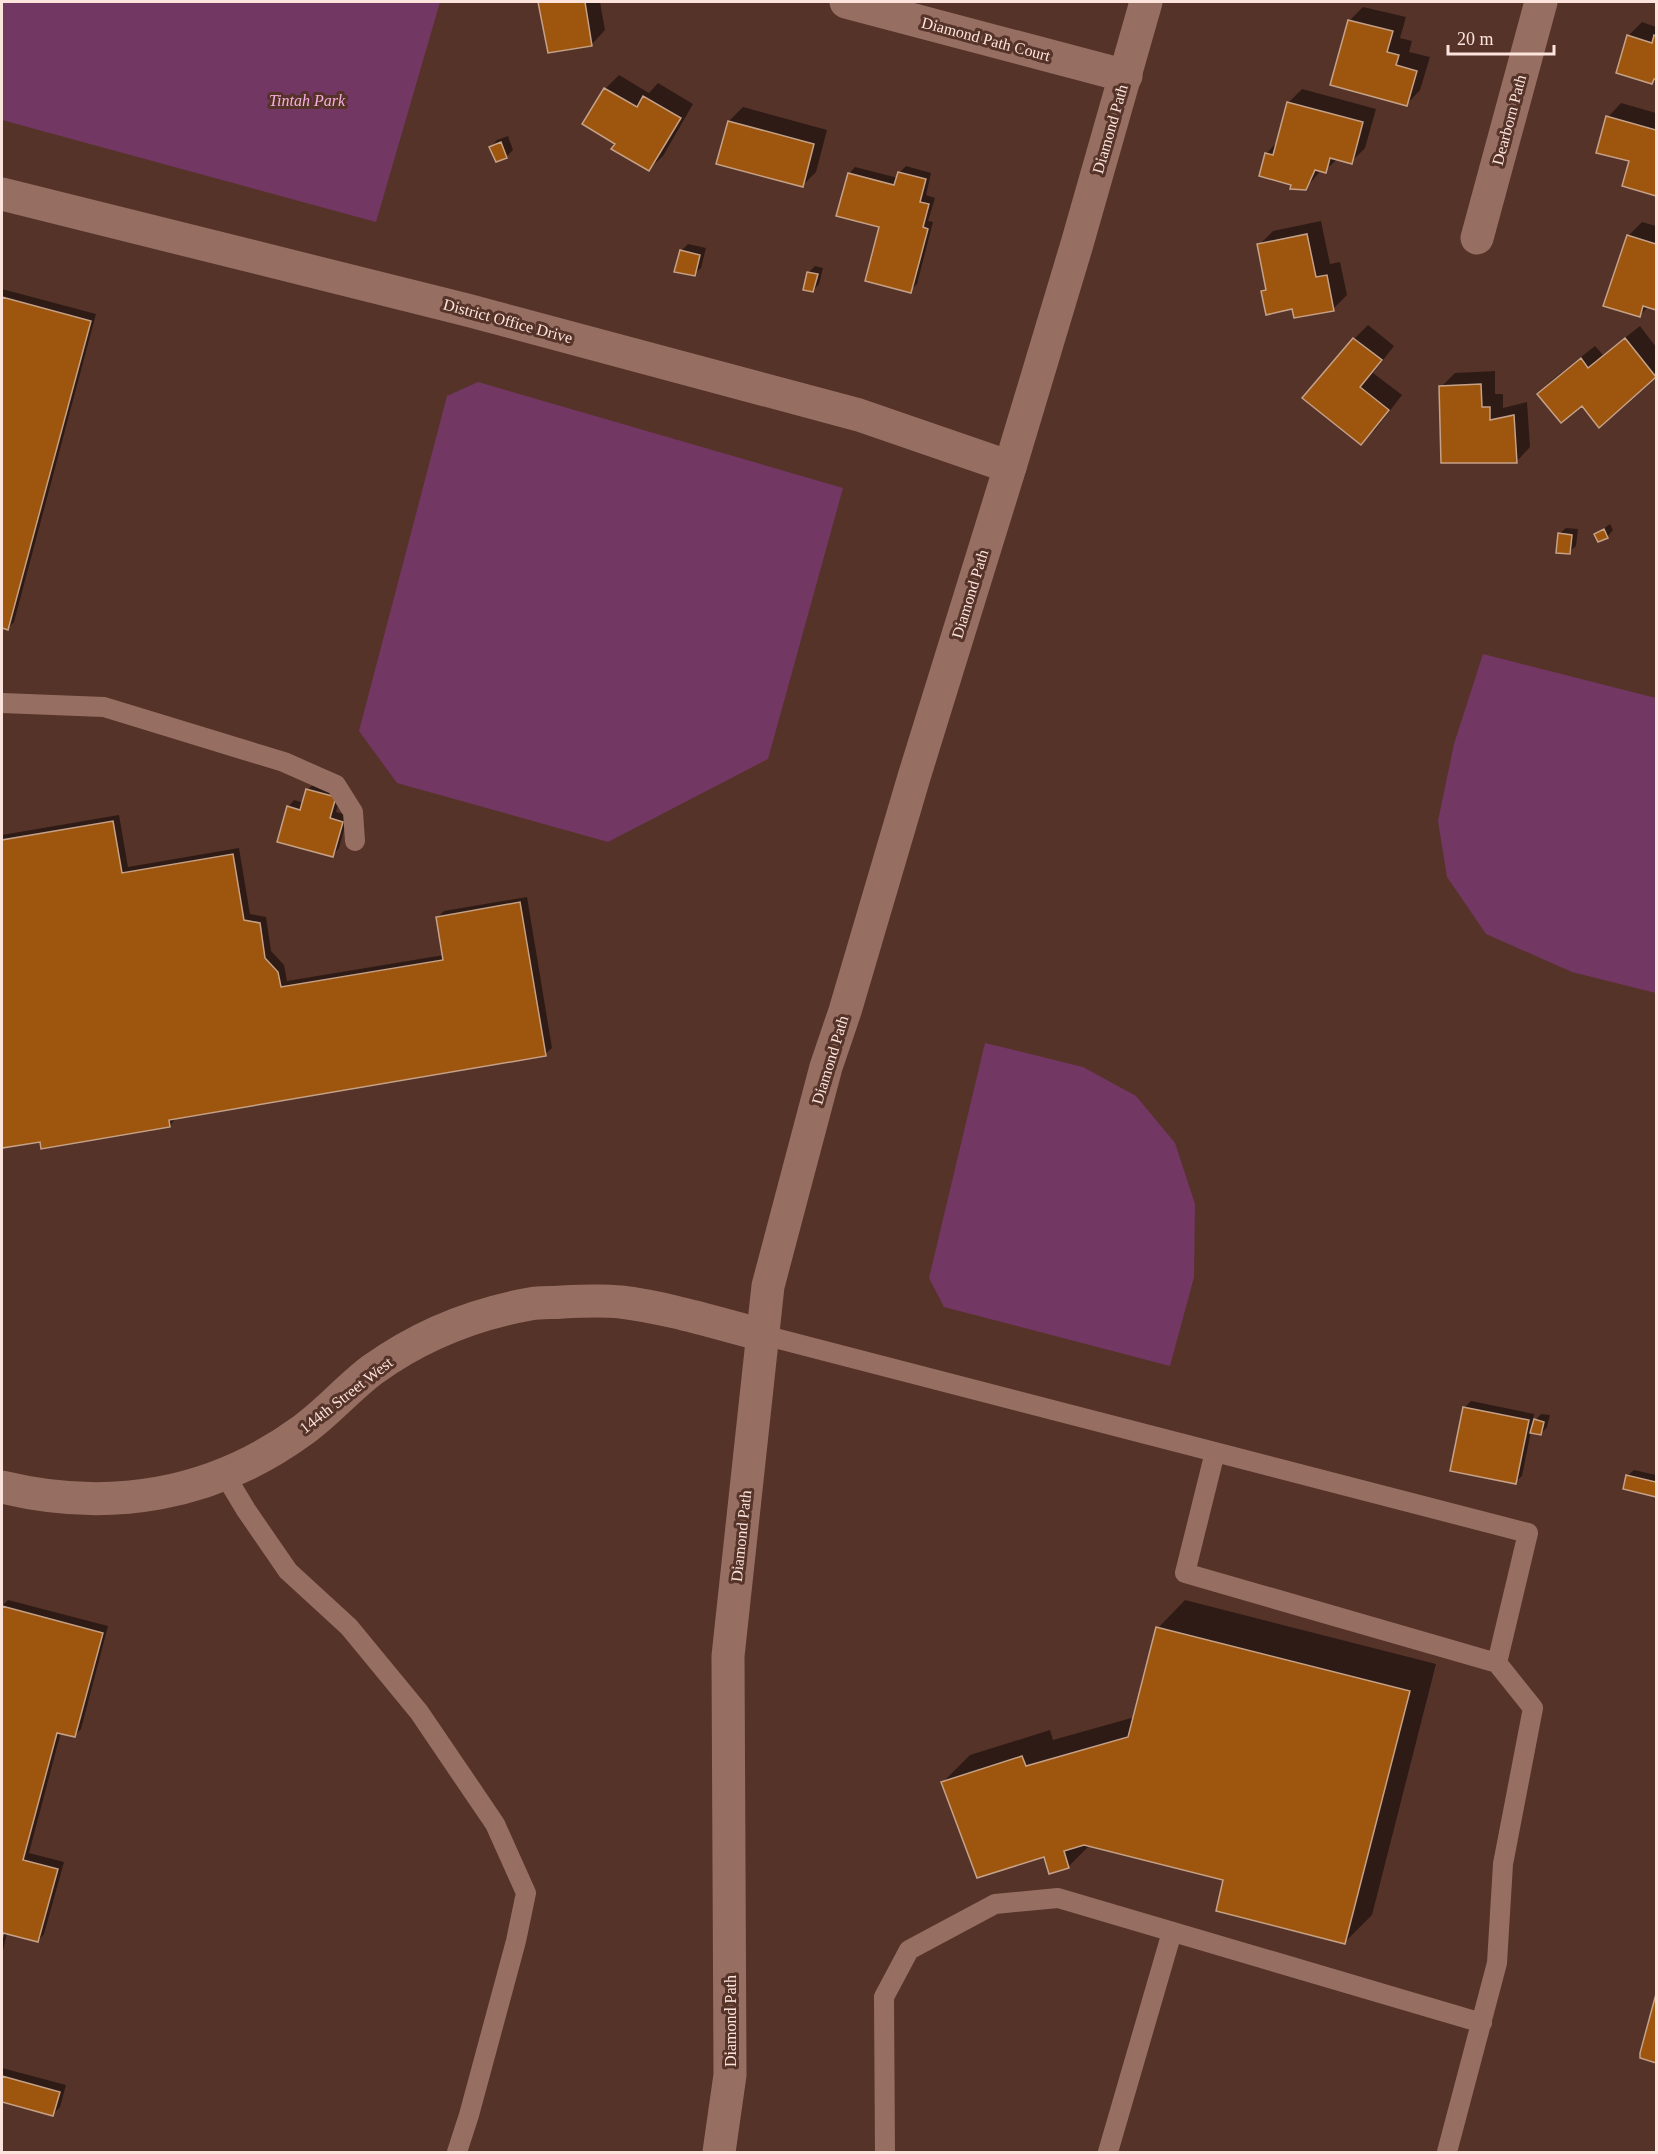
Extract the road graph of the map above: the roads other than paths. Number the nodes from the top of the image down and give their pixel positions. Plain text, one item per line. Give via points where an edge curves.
1 (846, 2) edge
2 (1146, 2) edge
3 (1541, 2) edge
4 (1126, 76) junction
5 (2, 194) edge
6 (1477, 238) dead end
7 (1010, 467) junction
8 (2, 703) edge
9 (355, 841) dead end
10 (763, 1335) junction
11 (1215, 1452) junction
12 (225, 1475) junction
13 (2, 1487) edge
14 (1497, 1663) junction
15 (1172, 1932) junction
16 (1482, 2023) junction
17 (457, 2152) edge
18 (718, 2152) edge
19 (885, 2152) edge
20 (1108, 2152) edge
21 (1447, 2152) edge

1 - 4 street, Diamond Path Court
2 - 4 street, Diamond Path
3 - 6 street, Dearborn Path
4 - 7 street, Diamond Path
5 - 7 street, District Office Drive via 468,310 847,412
7 - 10 street, Diamond Path via 826,1068 768,1286
8 - 9 lane via 105,707 284,762 336,785 354,812
10 - 11 lane
10 - 12 street, 144th Street West via 620,1302 532,1304 489,1314 408,1347 372,1371 304,1430
10 - 18 street, Diamond Path via 728,1656 730,2074
11 - 14 lane via 1185,1573
11 - 14 lane via 1528,1533
12 - 13 street, 144th Street West via 183,1488 92,1500 47,1497
12 - 17 lane via 288,1571 349,1627 419,1712 495,1824 526,1893
14 - 16 lane via 1533,1708 1503,1864 1497,1963
15 - 16 lane
15 - 19 lane via 1058,1898 995,1904 909,1950 884,1997
15 - 20 lane
16 - 21 lane

